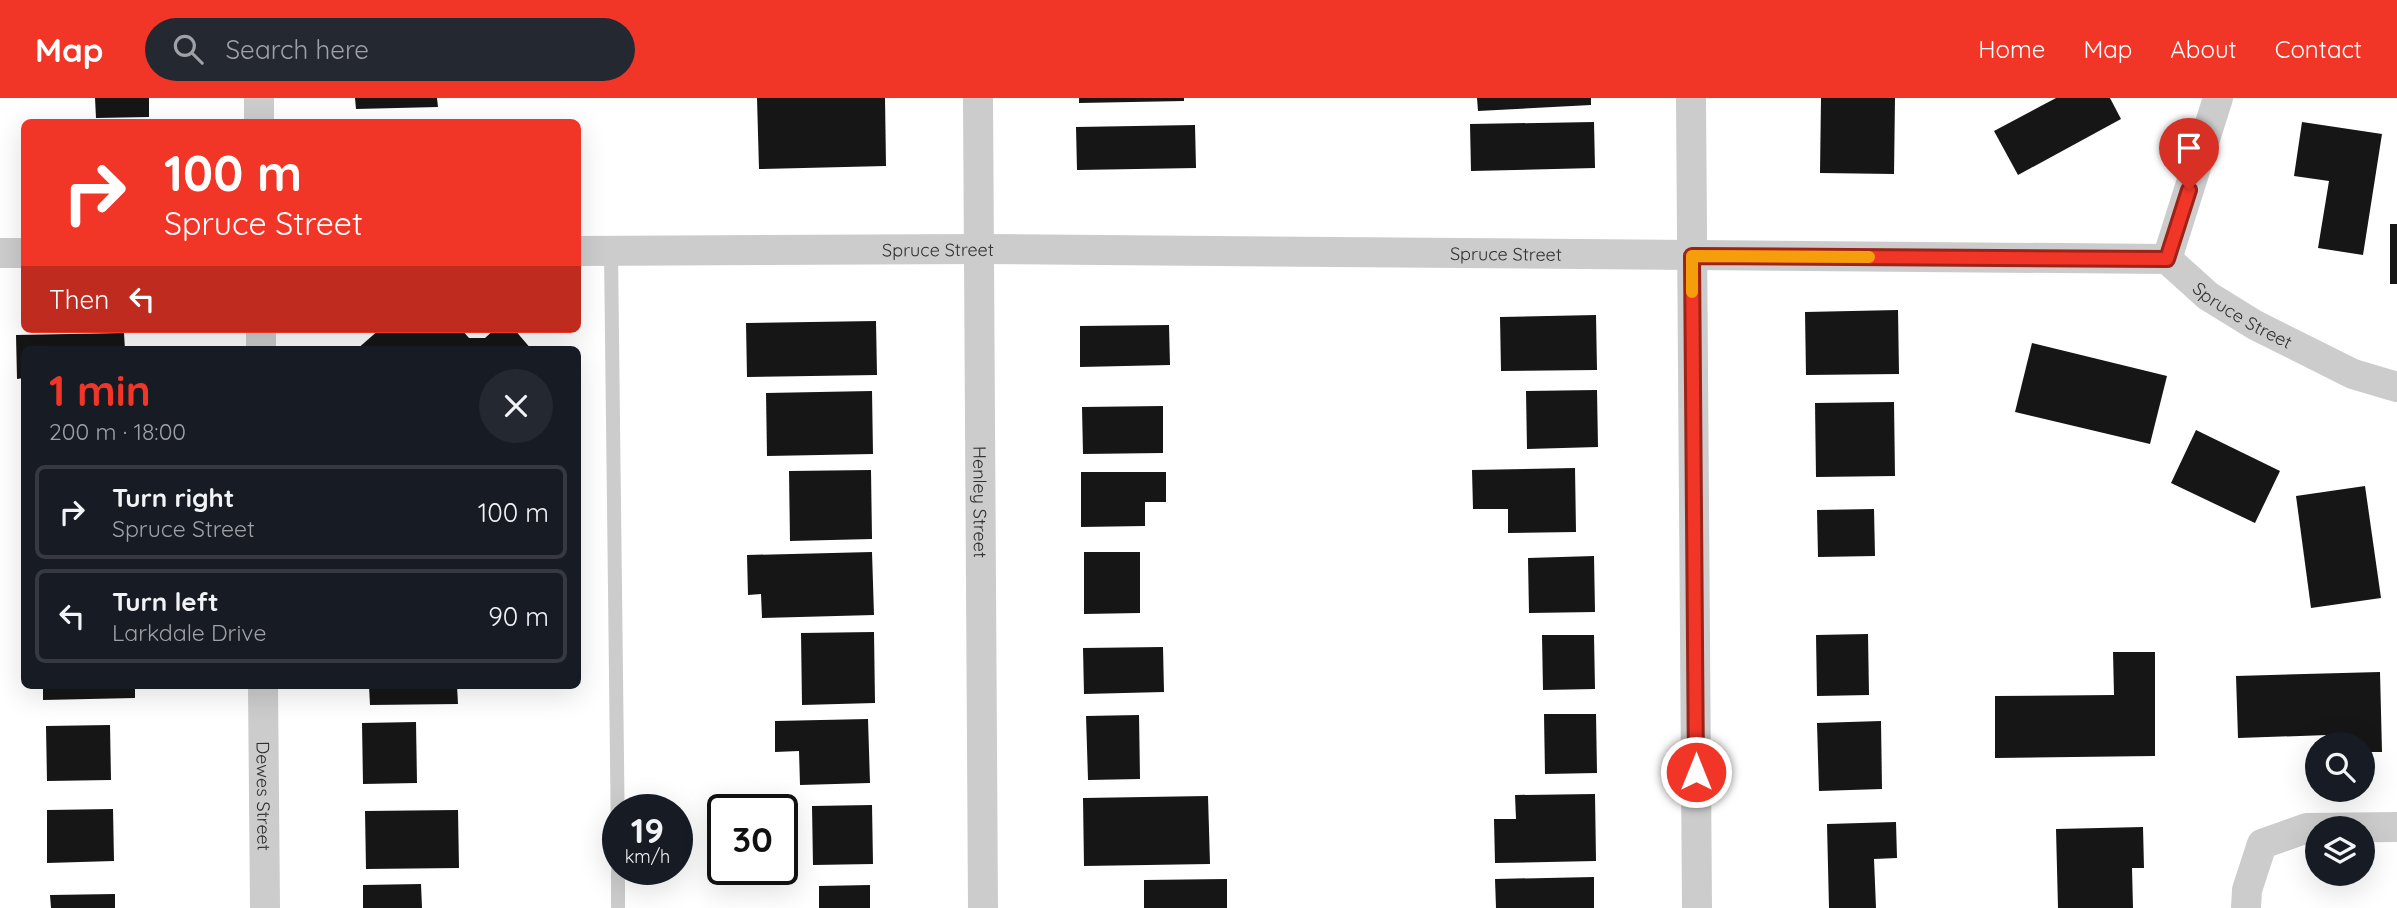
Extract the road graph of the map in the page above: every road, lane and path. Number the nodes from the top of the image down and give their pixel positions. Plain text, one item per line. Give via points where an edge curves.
1 (259, 98) edge
2 (978, 98) edge
3 (1691, 98) edge
4 (2218, 98) edge
5 (259, 119) edge
6 (979, 249) junction
7 (581, 251) edge
8 (611, 251) junction
9 (0, 253) edge
10 (21, 253) edge
11 (1692, 256) junction
12 (2167, 259) junction
13 (2397, 387) edge
14 (263, 689) edge
15 (617, 794) edge
16 (2397, 827) edge
17 (618, 885) edge
18 (265, 908) edge
19 (618, 908) edge
20 (983, 908) edge
21 (1696, 908) edge
22 (2246, 908) edge

1 - 5 street
2 - 6 street, Henley Street
3 - 11 street
4 - 12 street
6 - 8 street, Spruce Street
6 - 11 street, Spruce Street
6 - 20 street, Henley Street
7 - 8 street, Spruce Street
8 - 15 lane
9 - 10 street
11 - 12 street, Spruce Street
11 - 21 street
12 - 13 street, Spruce Street via 2208,296 2255,325 2353,374
14 - 18 street, Dewes Street
16 - 22 street via 2307,828 2262,844
17 - 19 lane

